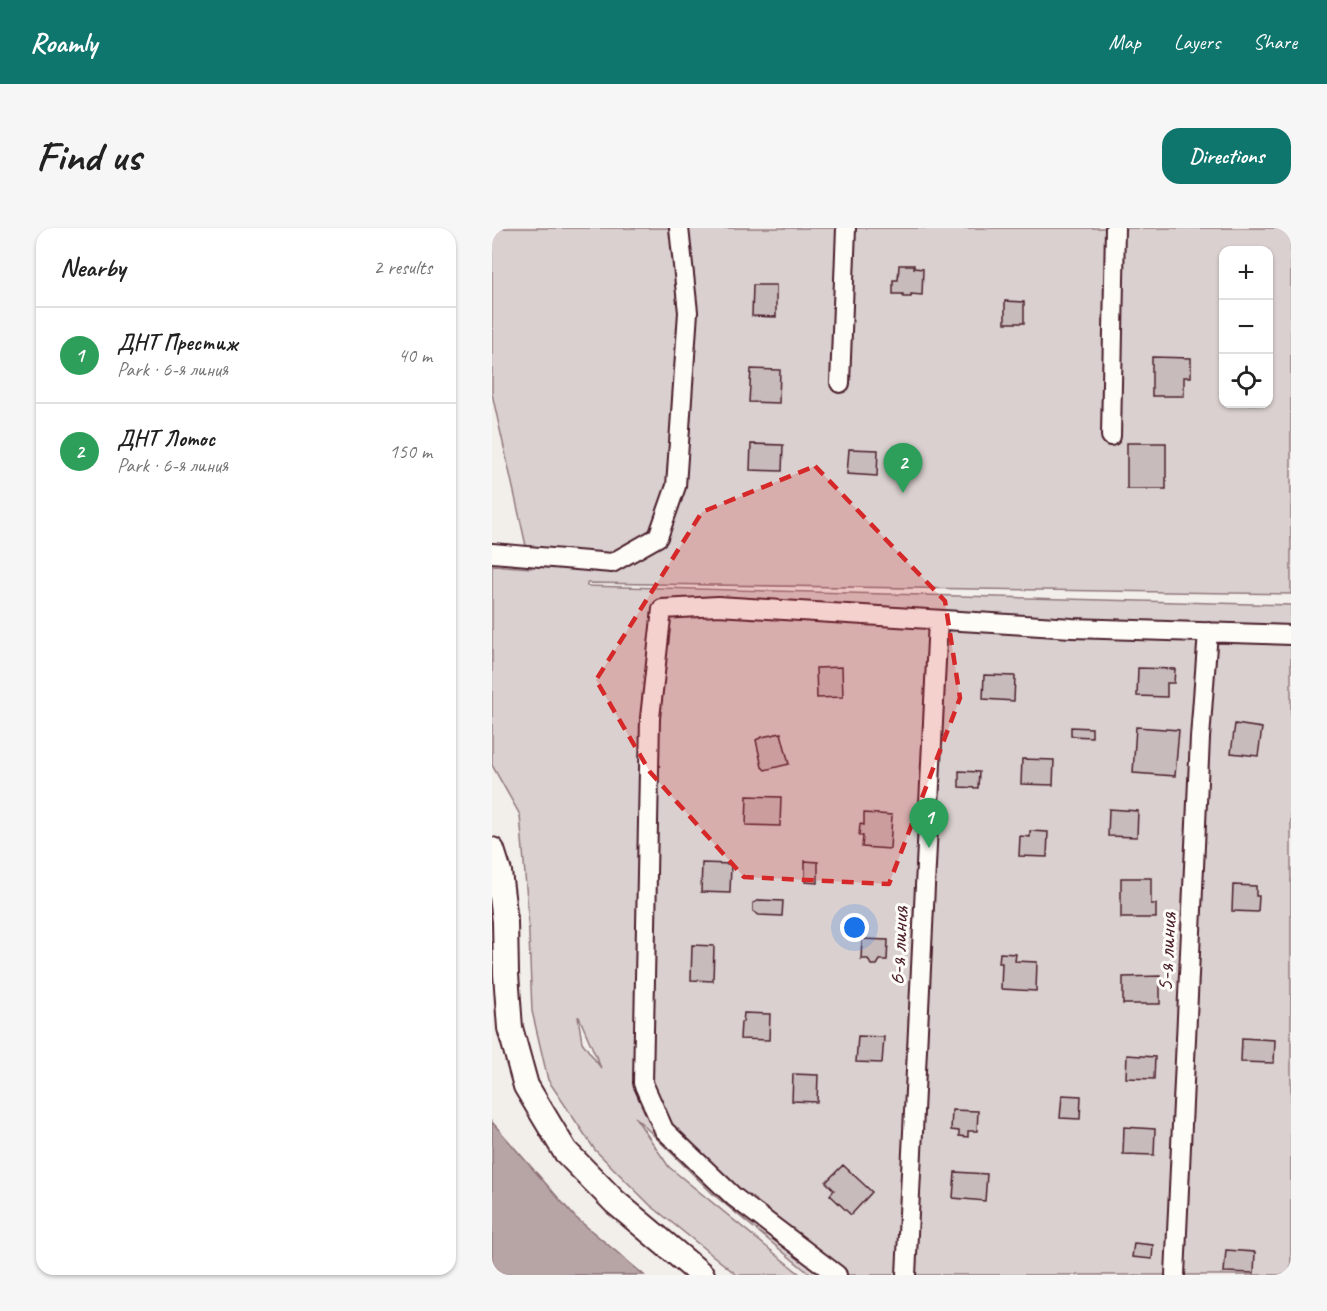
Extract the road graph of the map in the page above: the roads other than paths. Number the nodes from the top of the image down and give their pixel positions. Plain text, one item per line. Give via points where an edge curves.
1 (679, 228) edge
2 (846, 228) edge
3 (1115, 228) edge
4 (840, 383) dead end
5 (1111, 435) dead end
6 (492, 553) edge
7 (938, 620) junction
8 (1208, 632) junction
9 (1291, 635) edge
10 (492, 850) edge
11 (702, 1275) edge
12 (837, 1275) edge
13 (906, 1275) edge
14 (1175, 1275) edge

1 - 6 street via 688,312 677,475 658,537 612,563
2 - 4 street
3 - 5 street
7 - 8 street
7 - 12 street via 718,606 663,609 650,718 643,1083 664,1131 734,1197
7 - 13 street, 6-я линия
8 - 9 street
8 - 14 street, 5-я линия
10 - 11 street via 505,921 510,1028 526,1086 565,1150 615,1202

